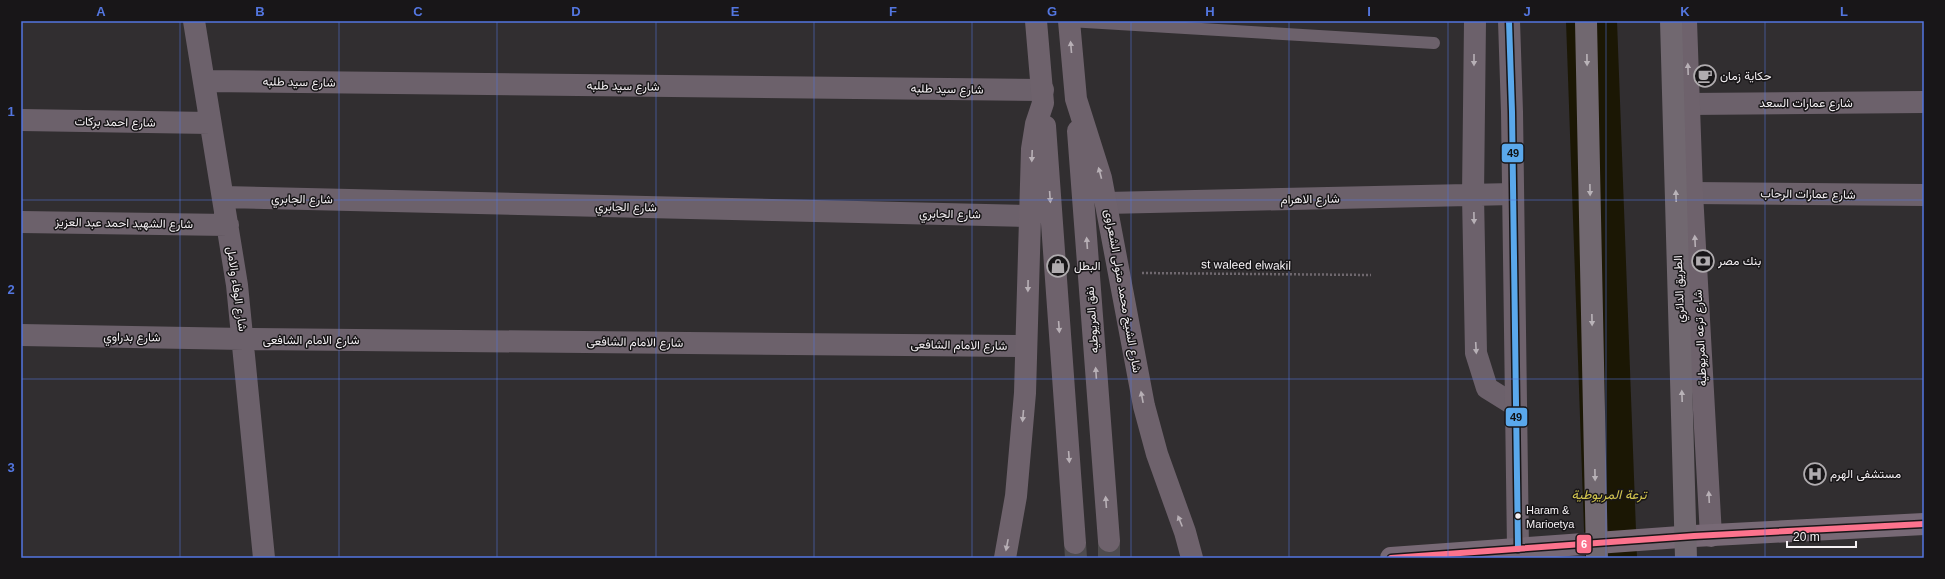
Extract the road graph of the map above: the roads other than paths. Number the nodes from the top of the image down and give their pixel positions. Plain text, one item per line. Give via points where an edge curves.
1 (194, 21) edge
2 (1036, 21) edge
3 (1069, 21) edge
4 (1475, 21) edge
5 (1509, 21) edge
6 (1586, 21) edge
7 (1671, 21) edge
8 (1686, 21) edge
9 (1434, 43) dead end
10 (204, 82) junction
11 (1043, 96) junction
12 (1076, 100) junction
13 (1924, 102) edge
14 (1689, 104) junction
15 (21, 120) edge
16 (210, 123) junction
17 (1692, 193) junction
18 (1513, 194) junction
19 (1473, 195) junction
20 (1924, 195) edge
21 (223, 197) junction
22 (1106, 203) junction
23 (1029, 216) junction
24 (21, 222) edge
25 (228, 225) junction
26 (21, 335) edge
27 (244, 340) junction
28 (1026, 346) junction
29 (1516, 406) junction
30 (1924, 524) edge
31 (1703, 536) junction
32 (1109, 541) tunnel mouth
33 (1075, 543) tunnel mouth
34 (1518, 549) junction
35 (264, 558) edge
36 (1005, 558) edge
37 (1192, 558) edge
38 (1391, 558) edge
39 (1597, 558) edge
40 (1686, 558) edge

1 - 10 street, شارع الوفاء والامل
2 - 11 main road
3 - 9 lane
12 -> 3 main road, شارع الشيخ محمد متولى الشعراوى
4 -> 19 street
5 - 18 main road
6 -> 39 highway
40 -> 7 highway, الطريق الدائري
14 -> 8 main road, شارع ترعه المريوطية
10 - 11 street, شارع سيد طلبه
10 - 16 street, شارع الوفاء والامل
11 -> 23 main road via 1033,137
11 -> 33 main road
22 -> 12 main road, شارع الشيخ محمد متولى الشعراوى via 1096,158
32 -> 12 main road, نفق المريوطيه
13 - 14 street, شارع عمارات السعد
14 - 17 main road, شارع ترعه المريوطية
15 - 16 street, شارع احمد بركات
16 - 21 street, شارع الوفاء والامل
17 - 20 street, شارع عمارات الرحاب
31 -> 17 main road, شارع ترعه المريوطية
18 - 19 street, شارع الاهرام
18 - 29 main road
19 - 22 street, شارع الاهرام
19 -> 29 street via 1476,353 1487,388
21 - 23 street, شارع الجابري
21 - 25 street, شارع الوفاء والامل
37 -> 22 main road, شارع الشيخ محمد متولى الشعراوى via 1150,429
23 -> 28 main road
24 - 25 street, شارع الشهيد احمد عبد العزيز
25 - 27 street, شارع الوفاء والامل
26 - 27 street, شارع بدراوي
27 - 28 street, شارع الامام الشافعى
27 - 35 street, شارع الوفاء والامل
28 -> 36 main road via 1025,393 1016,496
29 - 34 main road
30 - 31 main road
31 - 34 main road
34 - 38 main road

